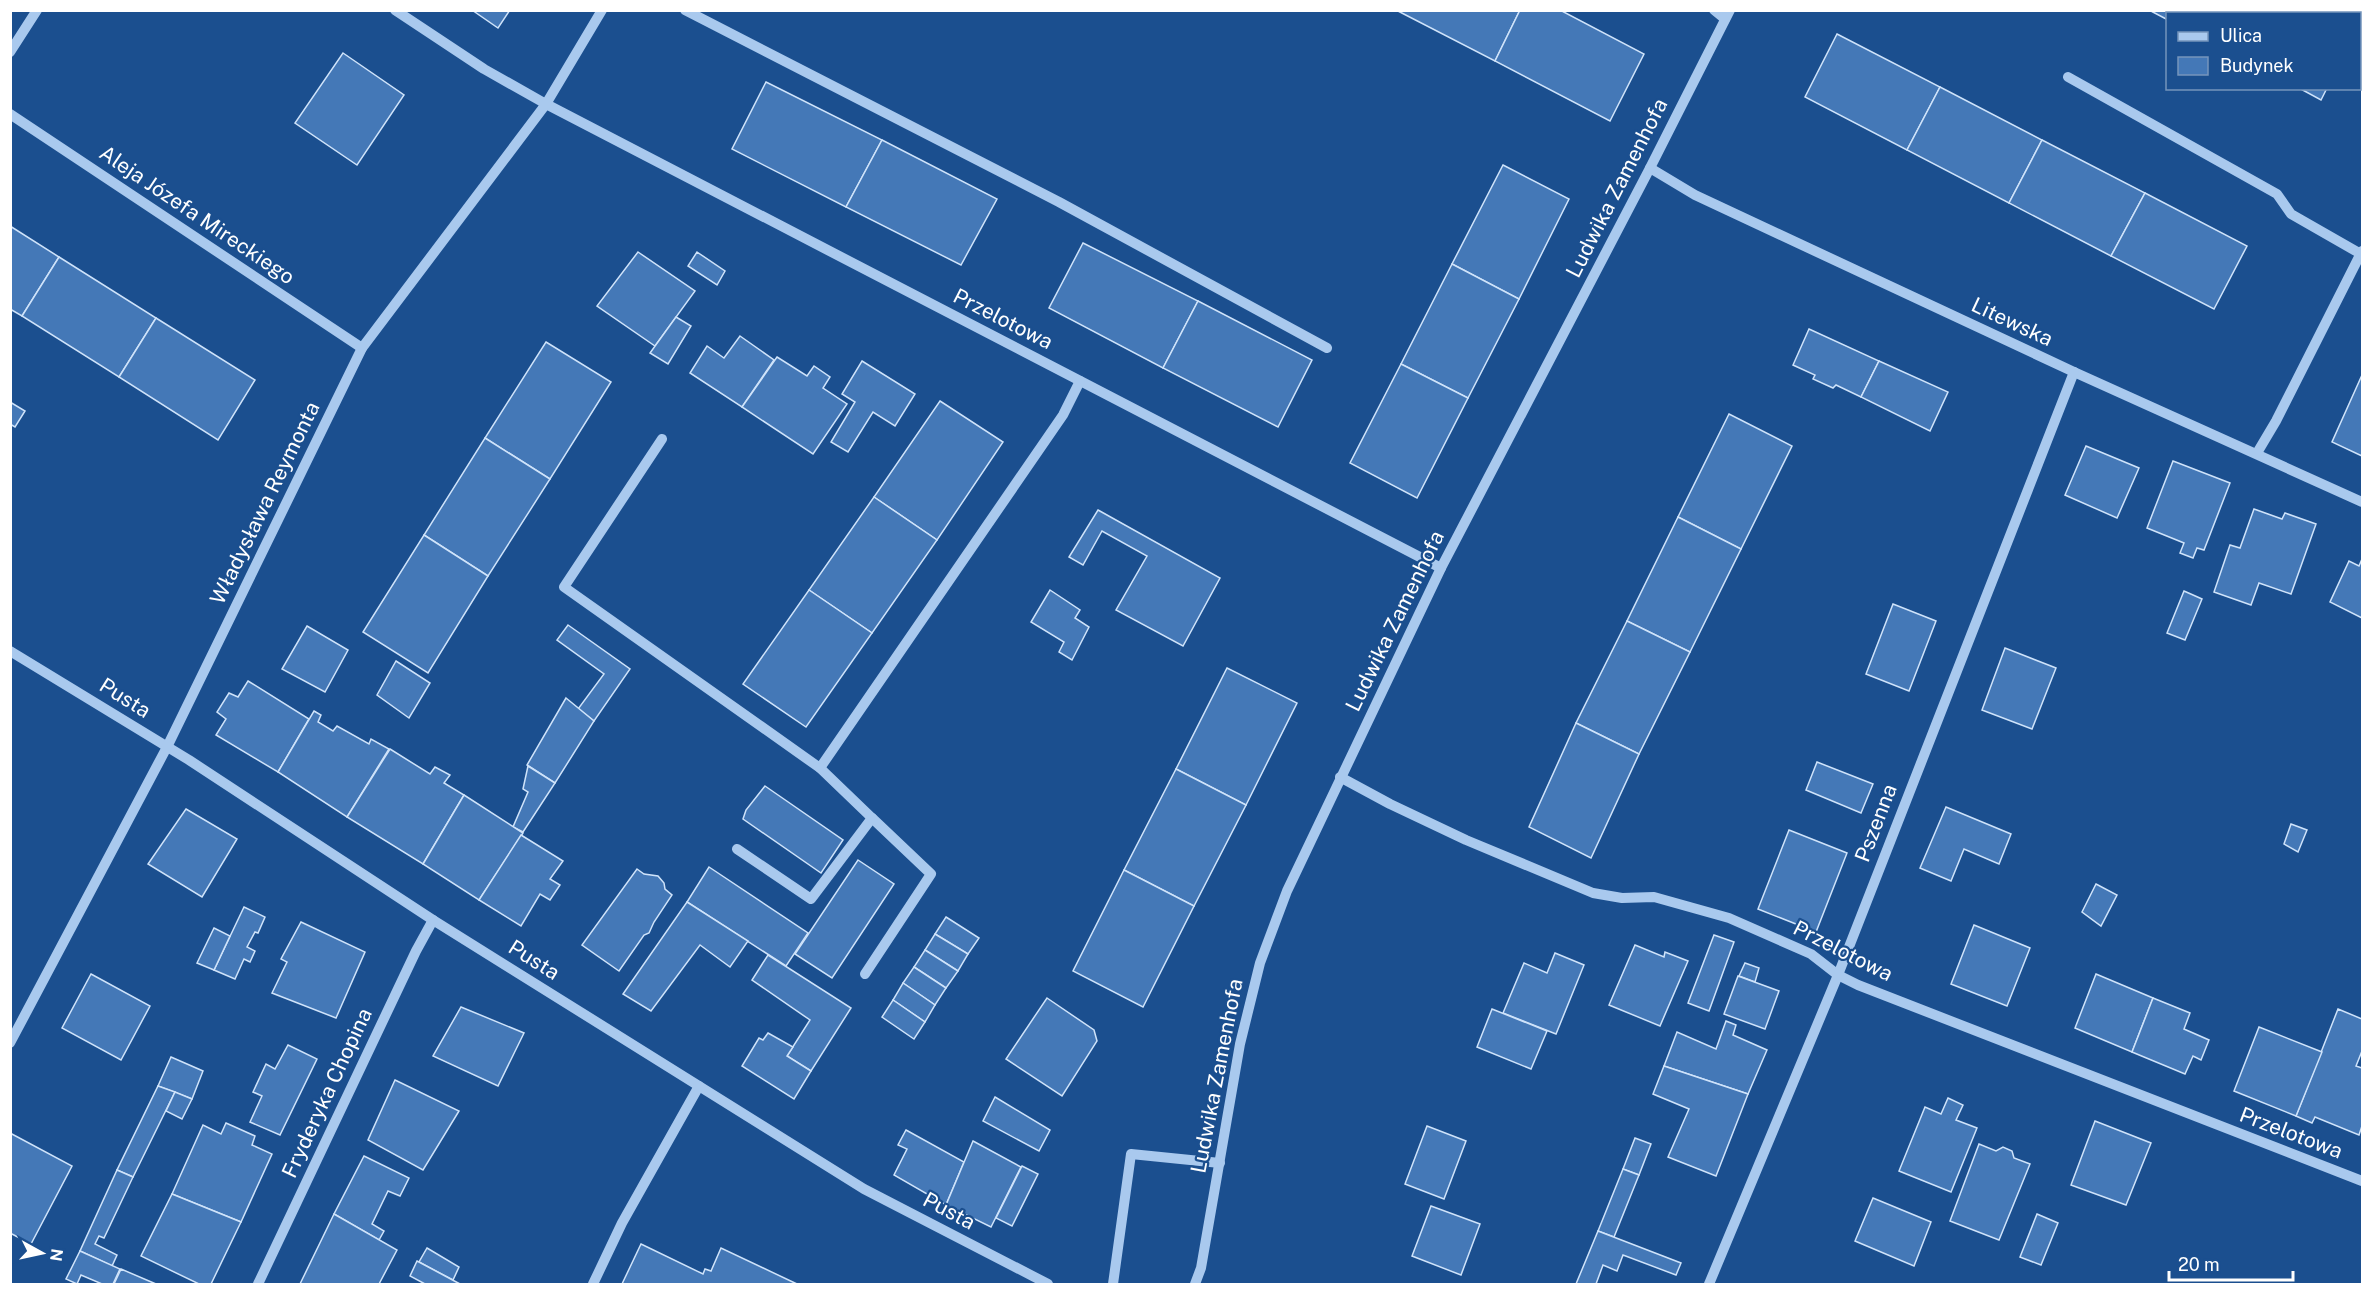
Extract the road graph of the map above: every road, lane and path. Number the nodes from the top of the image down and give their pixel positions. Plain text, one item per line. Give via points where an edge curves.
1 (37, 10) edge
2 (395, 10) edge
3 (602, 10) edge
4 (686, 10) edge
5 (1714, 10) edge
6 (1727, 15) edge
7 (10, 52) edge
8 (2068, 77) dead end
9 (546, 104) junction
10 (10, 114) edge
11 (1650, 168) junction
12 (2362, 252) edge
13 (362, 348) junction
14 (1327, 348) dead end
15 (2074, 372) junction
16 (1080, 381) junction
17 (662, 439) dead end
18 (2257, 453) junction
19 (2362, 502) edge
20 (1441, 568) junction
21 (10, 651) edge
22 (167, 747) junction
23 (820, 768) junction
24 (1340, 777) junction
25 (872, 818) junction
26 (737, 849) dead end
27 (433, 920) junction
28 (865, 974) dead end
29 (1838, 975) junction
30 (10, 1044) edge
31 (699, 1086) junction
32 (1220, 1163) junction
33 (2362, 1181) edge
34 (258, 1284) edge
35 (594, 1284) edge
36 (1048, 1284) edge
37 (1113, 1284) edge
38 (1195, 1284) edge
39 (1709, 1284) edge

1 - 7 street
2 - 9 street, Przelotowa via 484,69
3 - 9 street, Władysława Reymonta
4 - 14 street via 1059,202
5 - 6 street
6 - 11 street, Ludwika Zamenhofa
8 - 12 street via 2277,194 2291,214
9 - 13 street, Władysława Reymonta
9 - 16 street, Przelotowa
10 - 13 street, Aleja Józefa Mireckiego
11 - 15 street, Litewska via 1695,195
11 - 20 street, Ludwika Zamenhofa
12 - 18 street
13 - 22 street, Władysława Reymonta
15 - 18 street, Litewska
15 - 29 street, Pszenna
16 - 20 street, Przelotowa
16 - 23 street via 1063,415
17 - 23 street via 564,587
18 - 19 street, Litewska
20 - 24 street, Ludwika Zamenhofa
21 - 22 street, Pusta
22 - 27 street, Pusta
22 - 30 street, Władysława Reymonta
23 - 25 street
24 - 29 street, Przelotowa via 1466,840 1593,893 1622,898 1654,897 1729,918 1811,954
24 - 32 street, Ludwika Zamenhofa via 1287,891 1260,963 1240,1044
25 - 26 street via 811,899
25 - 28 street via 931,874
27 - 31 street, Pusta
27 - 34 street, Fryderyka Chopina
29 - 33 street, Przelotowa
29 - 39 street, Pszenna
31 - 35 street via 622,1223
31 - 36 street, Pusta via 864,1189
32 - 37 street via 1131,1154
32 - 38 street, Ludwika Zamenhofa

